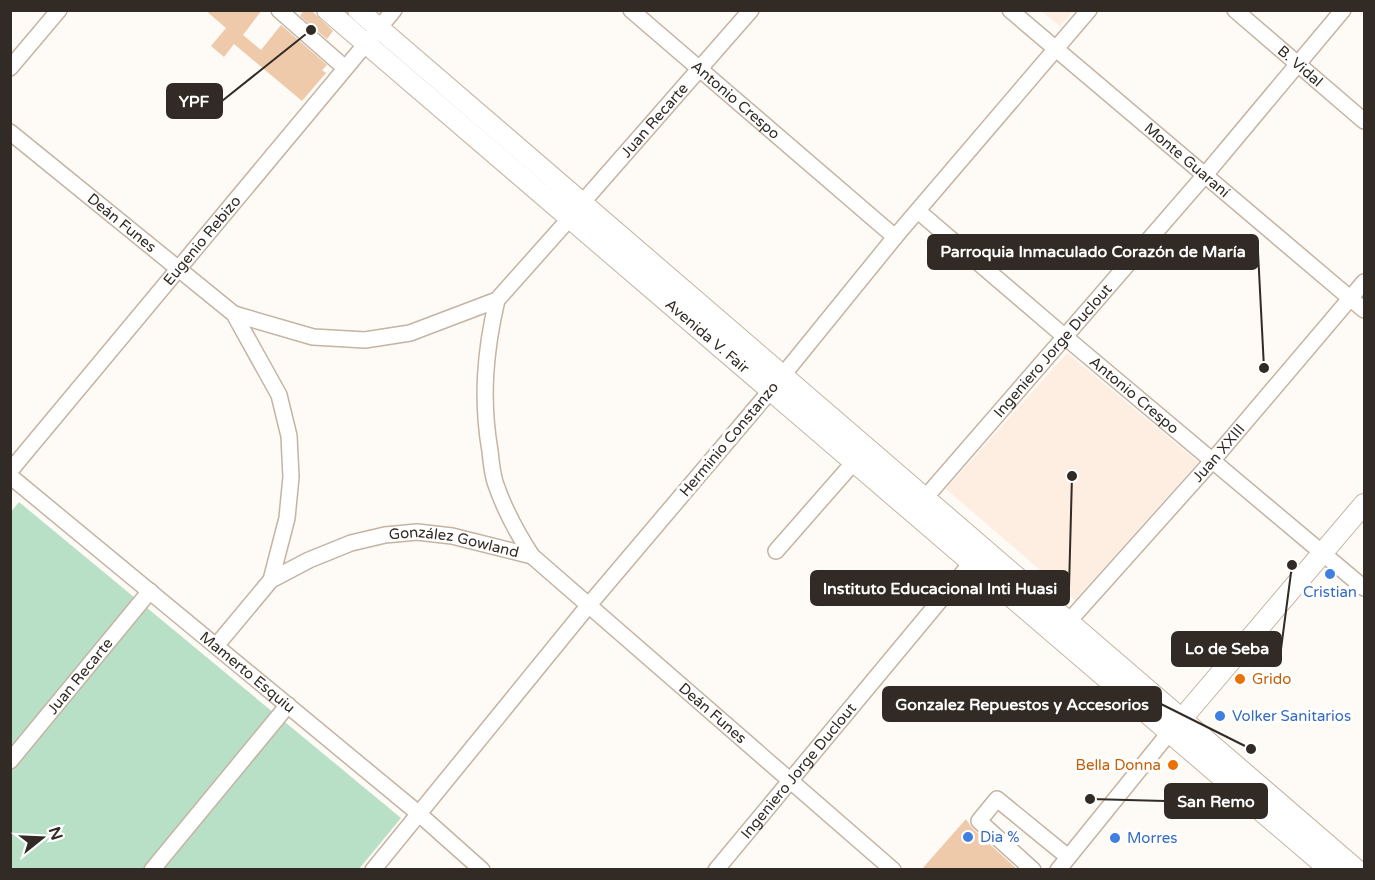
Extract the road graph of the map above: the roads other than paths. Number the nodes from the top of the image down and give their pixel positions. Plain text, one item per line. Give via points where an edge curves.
1 (59, 10) edge
2 (279, 10) edge
3 (327, 10) edge
4 (358, 10) edge
5 (394, 10) edge
6 (631, 10) edge
7 (751, 10) edge
8 (1010, 10) edge
9 (1089, 10) edge
10 (1235, 10) edge
11 (1343, 10) edge
12 (373, 36) junction
13 (1055, 49) junction
14 (1298, 64) junction
15 (10, 68) edge
16 (345, 68) junction
17 (700, 71) junction
18 (1365, 121) edge
19 (10, 132) edge
20 (1205, 175) junction
21 (576, 211) junction
22 (918, 211) junction
23 (895, 237) junction
24 (178, 268) junction
25 (1365, 282) edge
26 (1351, 298) junction
27 (496, 300) junction
28 (1365, 310) edge
29 (234, 314) junction
30 (1064, 336) junction
31 (777, 382) junction
32 (1213, 460) junction
33 (854, 462) junction
34 (10, 471) edge
35 (10, 476) edge
36 (925, 498) junction
37 (1365, 504) edge
38 (776, 551) dead end
39 (1322, 553) junction
40 (532, 556) junction
41 (972, 562) junction
42 (271, 580) junction
43 (1365, 588) edge
44 (150, 591) junction
45 (588, 606) junction
46 (1069, 621) junction
47 (216, 646) junction
48 (288, 705) junction
49 (1175, 725) junction
50 (10, 761) edge
51 (790, 780) junction
52 (418, 813) junction
53 (1068, 857) junction
54 (152, 870) edge
55 (373, 870) edge
56 (482, 870) edge
57 (716, 870) edge
58 (893, 870) edge
59 (1034, 870) edge
60 (1058, 870) edge
61 (1330, 870) edge
62 (1357, 870) edge

1 - 15 street
2 - 16 street
3 - 12 main road, Avenida V. Fair
4 - 12 main road, Avenida V. Fair
5 - 12 street, Eugenio Rebizo
6 - 17 street, Antonio Crespo
7 - 17 street, Juan Recarte
8 - 13 street, Monte Guaraní
9 - 13 street, Herminio Constanzo
10 - 14 street, B. Vidal
11 - 14 street, Ingeniero Jorge Duclout
12 - 16 street, Eugenio Rebizo
12 - 21 main road, Avenida V. Fair
13 - 20 street, Monte Guaraní
13 - 22 street, Herminio Constanzo
14 - 18 street, B. Vidal
14 - 20 street, Ingeniero Jorge Duclout
16 - 24 street, Eugenio Rebizo
17 - 21 street, Juan Recarte
17 - 23 street, Antonio Crespo
19 - 24 street, Deán Funes
20 - 26 street, Monte Guaraní
20 - 30 street, Ingeniero Jorge Duclout
21 - 27 street, Juan Recarte
21 - 31 main road, Avenida V. Fair
22 - 23 street, Herminio Constanzo
22 - 30 street, Antonio Crespo
23 - 31 street, Herminio Constanzo
24 - 29 street, Deán Funes
24 - 34 street, Eugenio Rebizo
25 - 26 street, Juan XXIII
26 - 28 street, Monte Guaraní
26 - 32 street, Juan XXIII
27 - 29 street via 410,333 365,340 313,337
27 - 40 street, González Gowland via 484,383 487,436 494,481 510,520
29 - 42 street via 279,395 289,436 287,518
30 - 32 street, Antonio Crespo
30 - 36 street, Ingeniero Jorge Duclout
31 - 33 main road, Avenida V. Fair
31 - 36 main road, Avenida V. Fair
31 - 45 street, Herminio Constanzo
32 - 39 street, Antonio Crespo
32 - 46 street, Juan XXIII
33 - 38 street
33 - 41 main road, Avenida V. Fair
35 - 44 street, Mamerto Esquiu
36 - 46 main road, Avenida V. Fair
37 - 39 main road
39 - 43 street, Antonio Crespo
39 - 49 main road
40 - 42 street, González Gowland via 452,536 417,532 351,543
40 - 45 street, Deán Funes
41 - 49 main road, Avenida V. Fair
41 - 51 street, Ingeniero Jorge Duclout
42 - 47 street
44 - 47 street, Mamerto Esquiu
44 - 50 street, Juan Recarte
45 - 51 street, Deán Funes
45 - 52 street, Herminio Constanzo
46 - 49 main road, Avenida V. Fair
47 - 48 street, Mamerto Esquiu
48 - 52 street, Mamerto Esquiu
48 - 54 street
49 - 53 street
49 - 61 main road
49 - 62 main road
51 - 57 street, Ingeniero Jorge Duclout
51 - 58 street, Deán Funes
52 - 55 street, Herminio Constanzo
52 - 56 street, Mamerto Esquiu
53 - 59 street via 997,799 979,821
53 - 60 street

